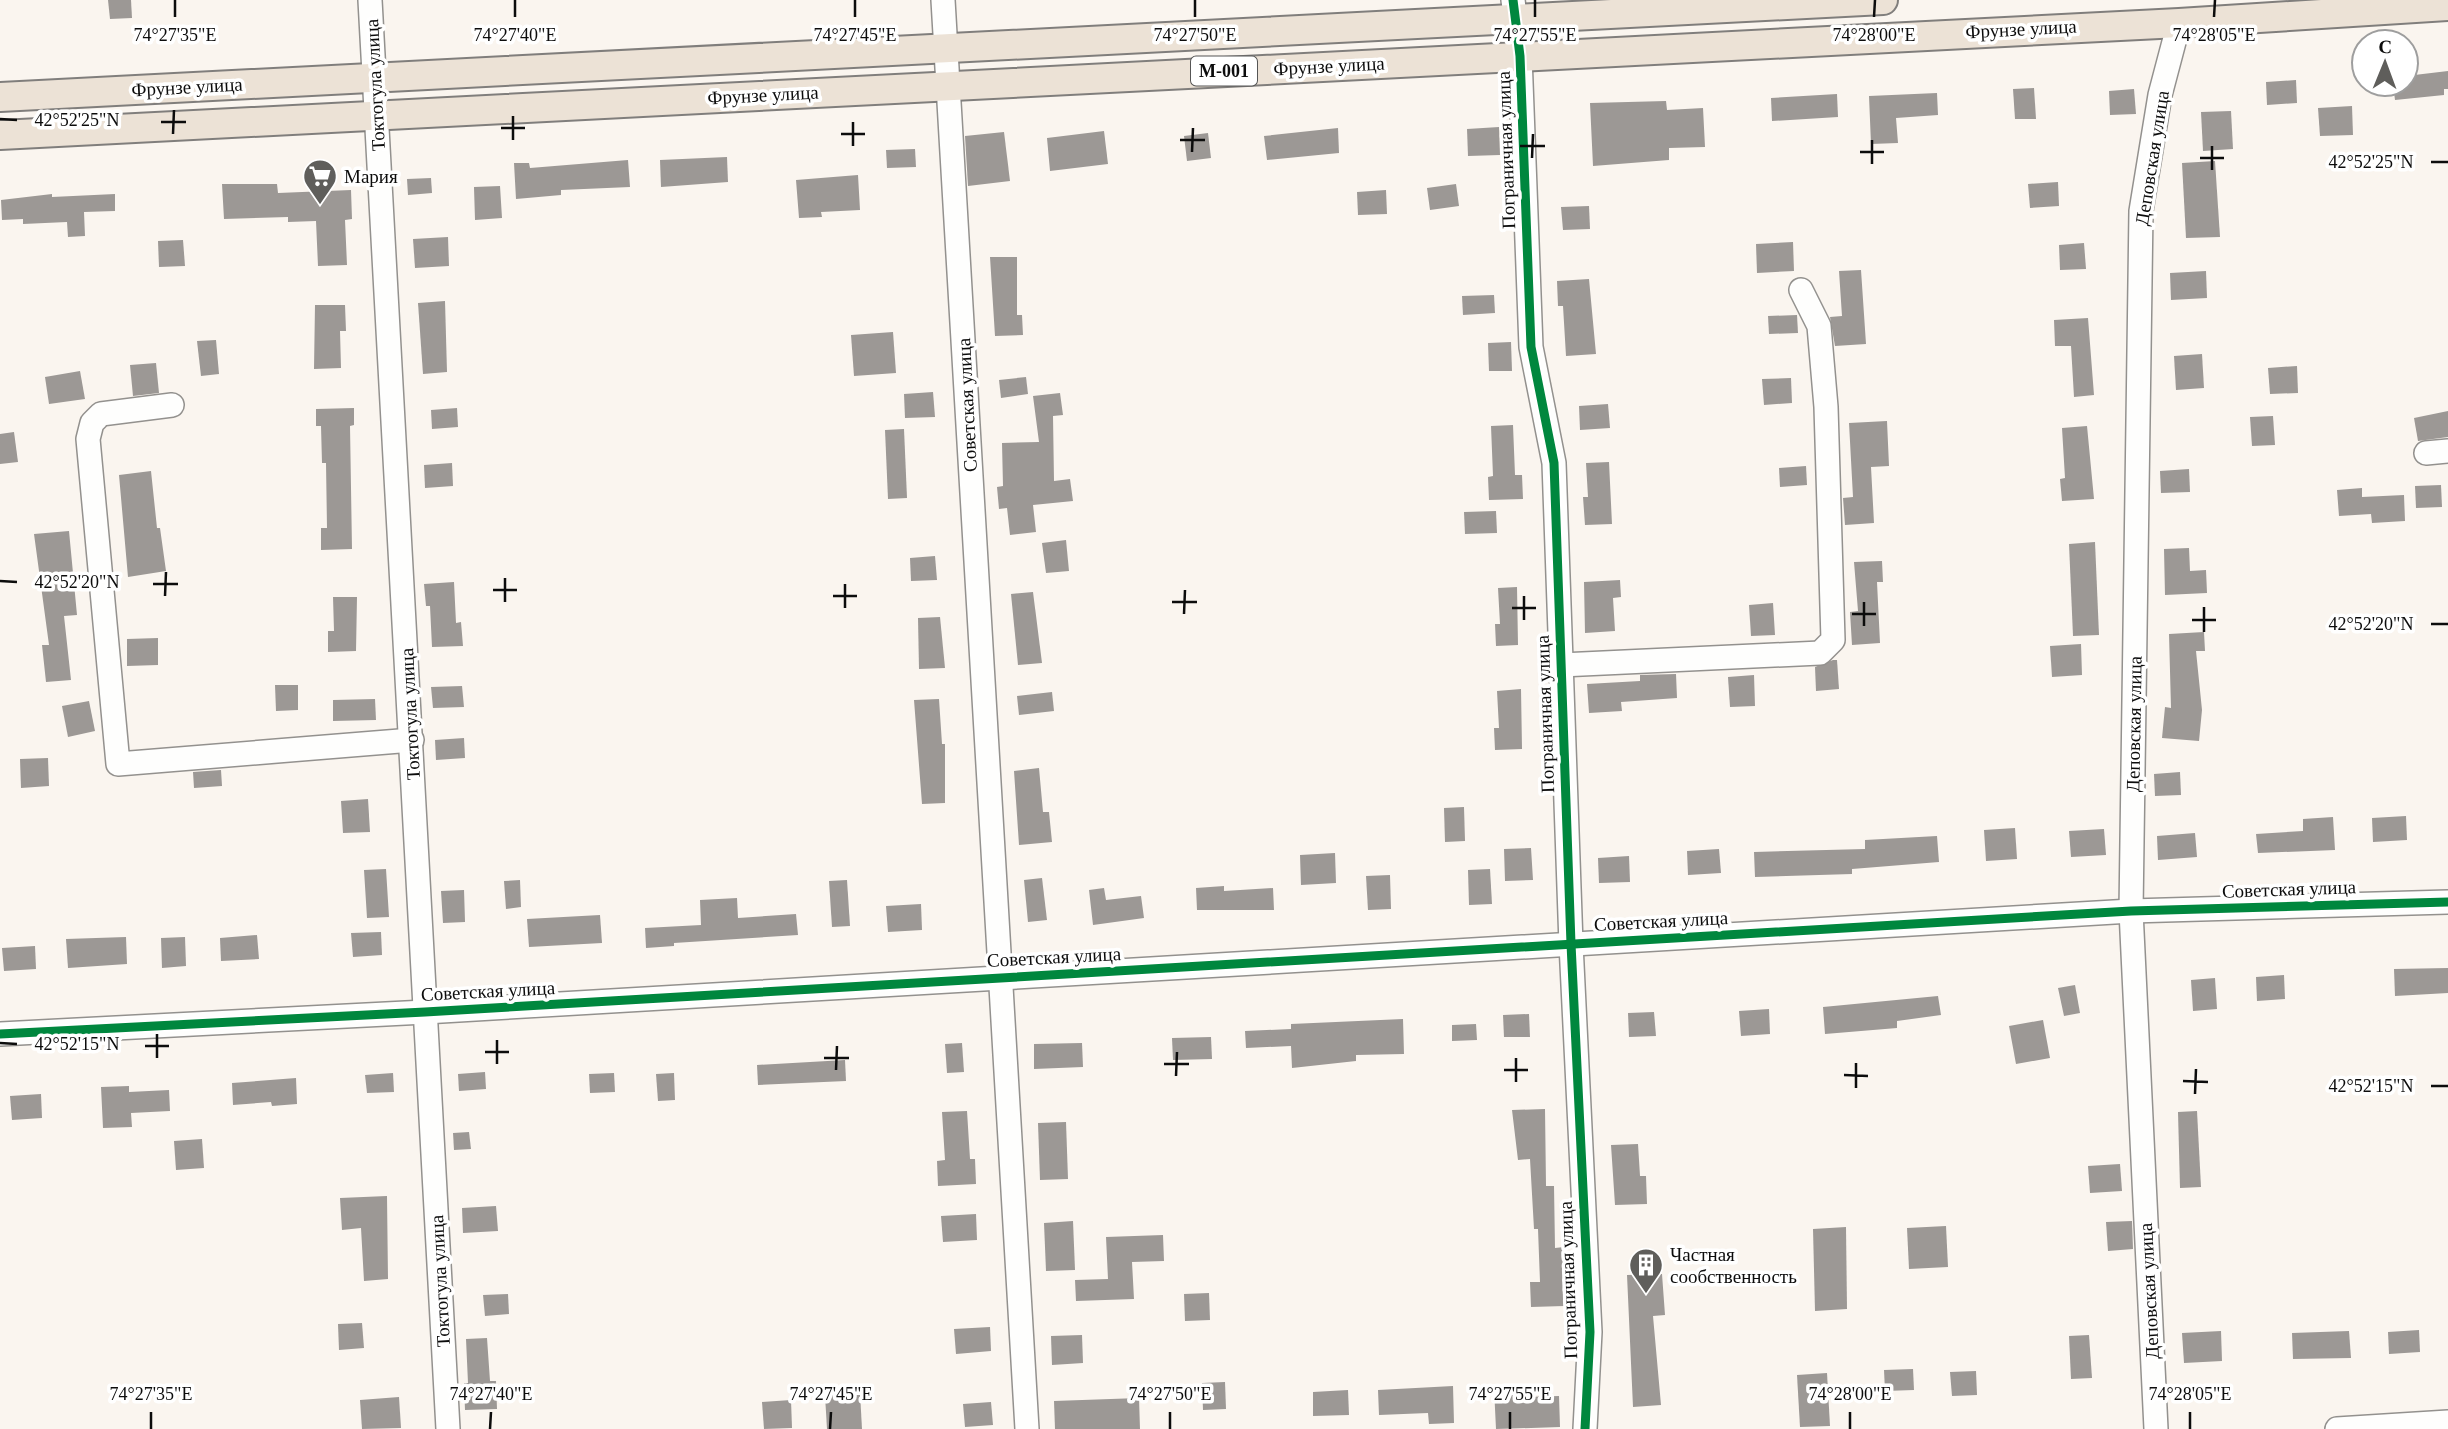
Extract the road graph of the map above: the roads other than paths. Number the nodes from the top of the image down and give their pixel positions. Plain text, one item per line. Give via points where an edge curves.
1 (370, 0) edge
2 (943, 0) edge
3 (1883, 0) edge
4 (2448, 6) edge
5 (1514, 9) edge
6 (2179, 23) junction
7 (946, 48) junction
8 (1520, 56) junction
9 (374, 78) junction
10 (948, 86) junction
11 (0, 97) edge
12 (377, 114) junction
13 (0, 135) edge
14 (1801, 290) dead end
15 (172, 405) dead end
16 (1561, 665) junction
17 (412, 740) junction
18 (2448, 902) edge
19 (2120, 912) junction
20 (1571, 944) junction
21 (1001, 978) junction
22 (425, 1012) junction
23 (0, 1034) edge
24 (2448, 1422) edge
25 (448, 1429) edge
26 (1027, 1429) edge
27 (1584, 1429) edge
28 (2156, 1429) edge
29 (2336, 1429) edge

1 - 9 street, Токтогула улица
2 - 7 street, Советская улица
3 - 5 main road, Фрунзе улица / M-001
4 - 6 main road, Фрунзе улица / M-001
5 - 7 main road, Фрунзе улица / M-001
5 - 8 street, Пограничная улица
6 - 8 main road, Фрунзе улица / M-001
6 - 19 street, Деповская улица via 2160,95 2141,211
7 - 9 main road, Фрунзе улица / M-001
7 - 10 street, Советская улица
8 - 10 main road, Фрунзе улица / M-001
8 - 16 street, Пограничная улица via 1531,347 1554,463
9 - 11 main road, Фрунзе улица / M-001
9 - 12 street, Токтогула улица
10 - 12 main road, Фрунзе улица / M-001
10 - 21 street, Советская улица
12 - 13 main road, Фрунзе улица / M-001
12 - 17 street, Токтогула улица
14 - 16 street via 1819,326 1833,640 1820,653
15 - 17 street via 101,414 92,423 88,439 118,764
16 - 20 street, Пограничная улица
17 - 22 street, Токтогула улица
18 - 19 street, Советская улица
19 - 20 street, Советская улица
19 - 28 street, Деповская улица
20 - 21 street, Советская улица
20 - 27 street, Пограничная улица via 1590,1332
21 - 22 street, Советская улица
21 - 26 street, Советская улица
22 - 23 street, Советская улица
22 - 25 street, Токтогула улица
24 - 29 street

